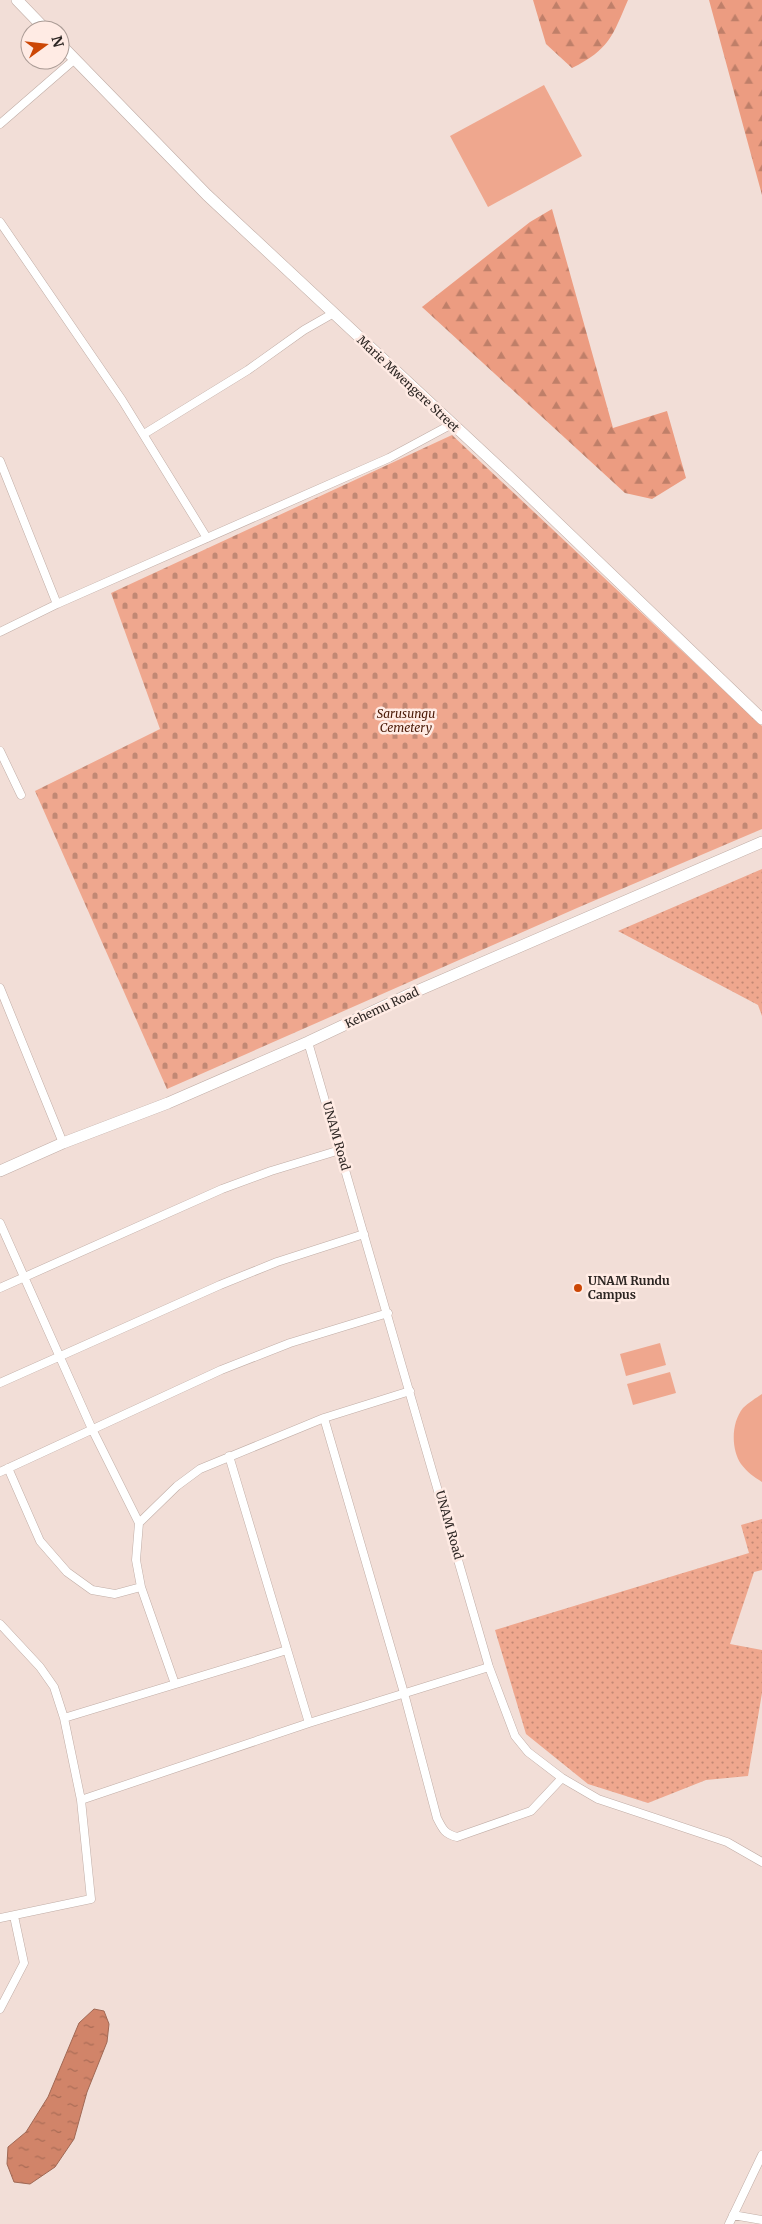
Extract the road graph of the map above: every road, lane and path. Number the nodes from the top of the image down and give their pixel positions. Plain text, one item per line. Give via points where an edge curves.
1 (17, 0) edge
2 (36, 20) edge
3 (70, 54) edge
4 (75, 59) junction
5 (0, 124) edge
6 (0, 222) edge
7 (332, 314) junction
8 (452, 424) junction
9 (144, 434) junction
10 (0, 461) edge
11 (207, 538) junction
12 (57, 604) junction
13 (0, 632) edge
14 (762, 719) edge
15 (0, 751) edge
16 (21, 795) dead end
17 (762, 842) edge
18 (0, 988) edge
19 (308, 1042) junction
20 (63, 1143) junction
21 (340, 1150) junction
22 (0, 1171) edge
23 (0, 1223) edge
24 (364, 1234) junction
25 (24, 1278) junction
26 (0, 1288) edge
27 (388, 1313) junction
28 (60, 1356) junction
29 (0, 1383) edge
30 (410, 1391) junction
31 (324, 1418) junction
32 (92, 1429) junction
33 (230, 1456) junction
34 (4, 1470) edge
35 (139, 1524) junction
36 (141, 1587) junction
37 (0, 1624) edge
38 (287, 1650) junction
39 (489, 1667) junction
40 (175, 1684) junction
41 (404, 1693) junction
42 (64, 1718) junction
43 (309, 1723) junction
44 (562, 1778) junction
45 (81, 1800) junction
46 (762, 1862) edge
47 (14, 1916) junction
48 (0, 1918) edge
49 (0, 2009) edge
50 (762, 2154) edge
51 (734, 2215) junction
52 (762, 2220) edge
53 (729, 2224) edge

1 - 2 main road
3 - 4 main road, Marie Mwengere Street
4 - 5 street
4 - 7 main road, Marie Mwengere Street via 207,195
6 - 9 street
7 - 8 main road, Marie Mwengere Street
7 - 9 street
8 - 11 street via 389,458
8 - 14 main road, Marie Mwengere Street
9 - 11 street
10 - 12 street
11 - 12 street
12 - 13 street
15 - 16 street
17 - 19 main road, Kehemu Road via 410,994
18 - 20 street
19 - 20 main road, Kehemu Road via 168,1103
19 - 21 street, UNAM Road
20 - 22 main road, Kehemu Road
21 - 24 street, UNAM Road
21 - 25 street via 222,1189
23 - 25 street
24 - 27 street, UNAM Road
24 - 28 street via 277,1262
25 - 26 street
25 - 28 street
27 - 30 street, UNAM Road
27 - 32 street via 290,1343 221,1370
28 - 29 street
28 - 32 street
30 - 31 street
30 - 39 street, UNAM Road
31 - 33 street
31 - 41 street
32 - 34 street
32 - 35 street
33 - 35 street via 200,1470 177,1486
33 - 38 street
34 - 36 street via 40,1540 67,1572 92,1590 115,1594
35 - 36 street via 136,1560
36 - 40 street
37 - 42 street via 40,1667 54,1688
38 - 40 street
38 - 43 street
39 - 41 street
39 - 44 street, UNAM Road via 515,1736 528,1752
40 - 42 street
41 - 43 street
41 - 44 street via 437,1818 446,1834 457,1837 530,1811
42 - 45 street
43 - 45 street
44 - 46 street, UNAM Road via 598,1799 691,1828 727,1842
45 - 47 street via 91,1899
47 - 48 street
47 - 49 street via 24,1962
50 - 51 street
51 - 52 street
51 - 53 street

